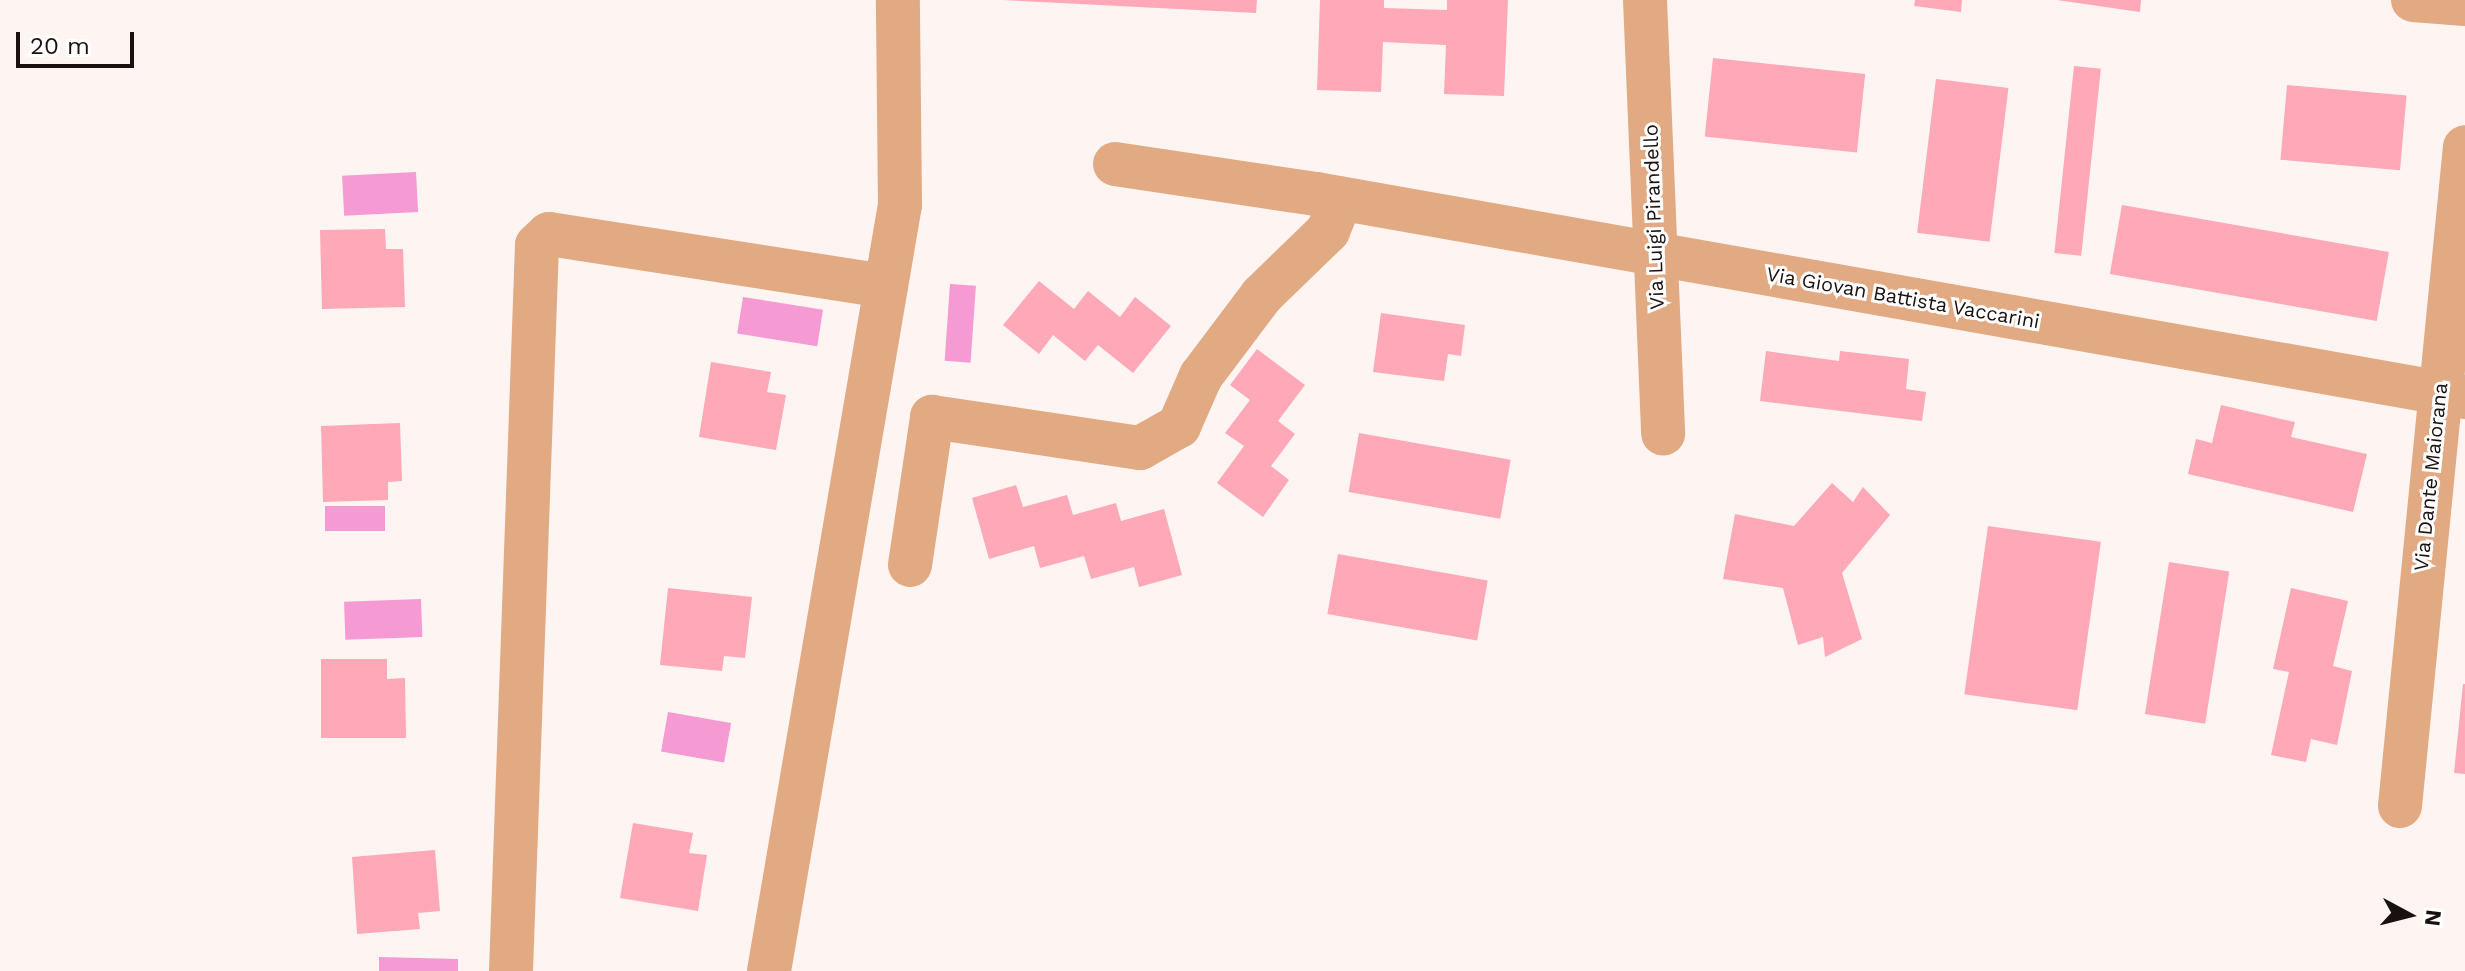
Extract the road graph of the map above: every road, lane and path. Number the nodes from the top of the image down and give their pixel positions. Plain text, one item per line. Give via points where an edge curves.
1 (898, 0) edge
2 (1645, 0) edge
3 (2413, 0) edge
4 (2465, 4) edge
5 (2465, 147) edge
6 (2465, 158) edge
7 (1115, 164) dead end
8 (1329, 197) junction
9 (1656, 254) junction
10 (886, 286) junction
11 (2452, 394) edge
12 (1663, 434) dead end
13 (910, 565) dead end
14 (2400, 806) dead end
15 (511, 971) edge
16 (769, 971) edge

1 - 10 street via 900,205
2 - 9 street, Via Luigi Pirandello
3 - 4 street
5 - 6 street, Via Dante Maiorana
6 - 11 street, Via Dante Maiorana
7 - 8 street, Via Giovan Battista Vaccarini
8 - 9 street, Via Giovan Battista Vaccarini
8 - 13 street via 1328,231 1262,295 1201,376 1179,426 1140,448 932,417
9 - 11 street, Via Giovan Battista Vaccarini
9 - 12 street, Via Luigi Pirandello
10 - 15 street via 549,234 537,245
10 - 16 street
11 - 14 street, Via Dante Maiorana

